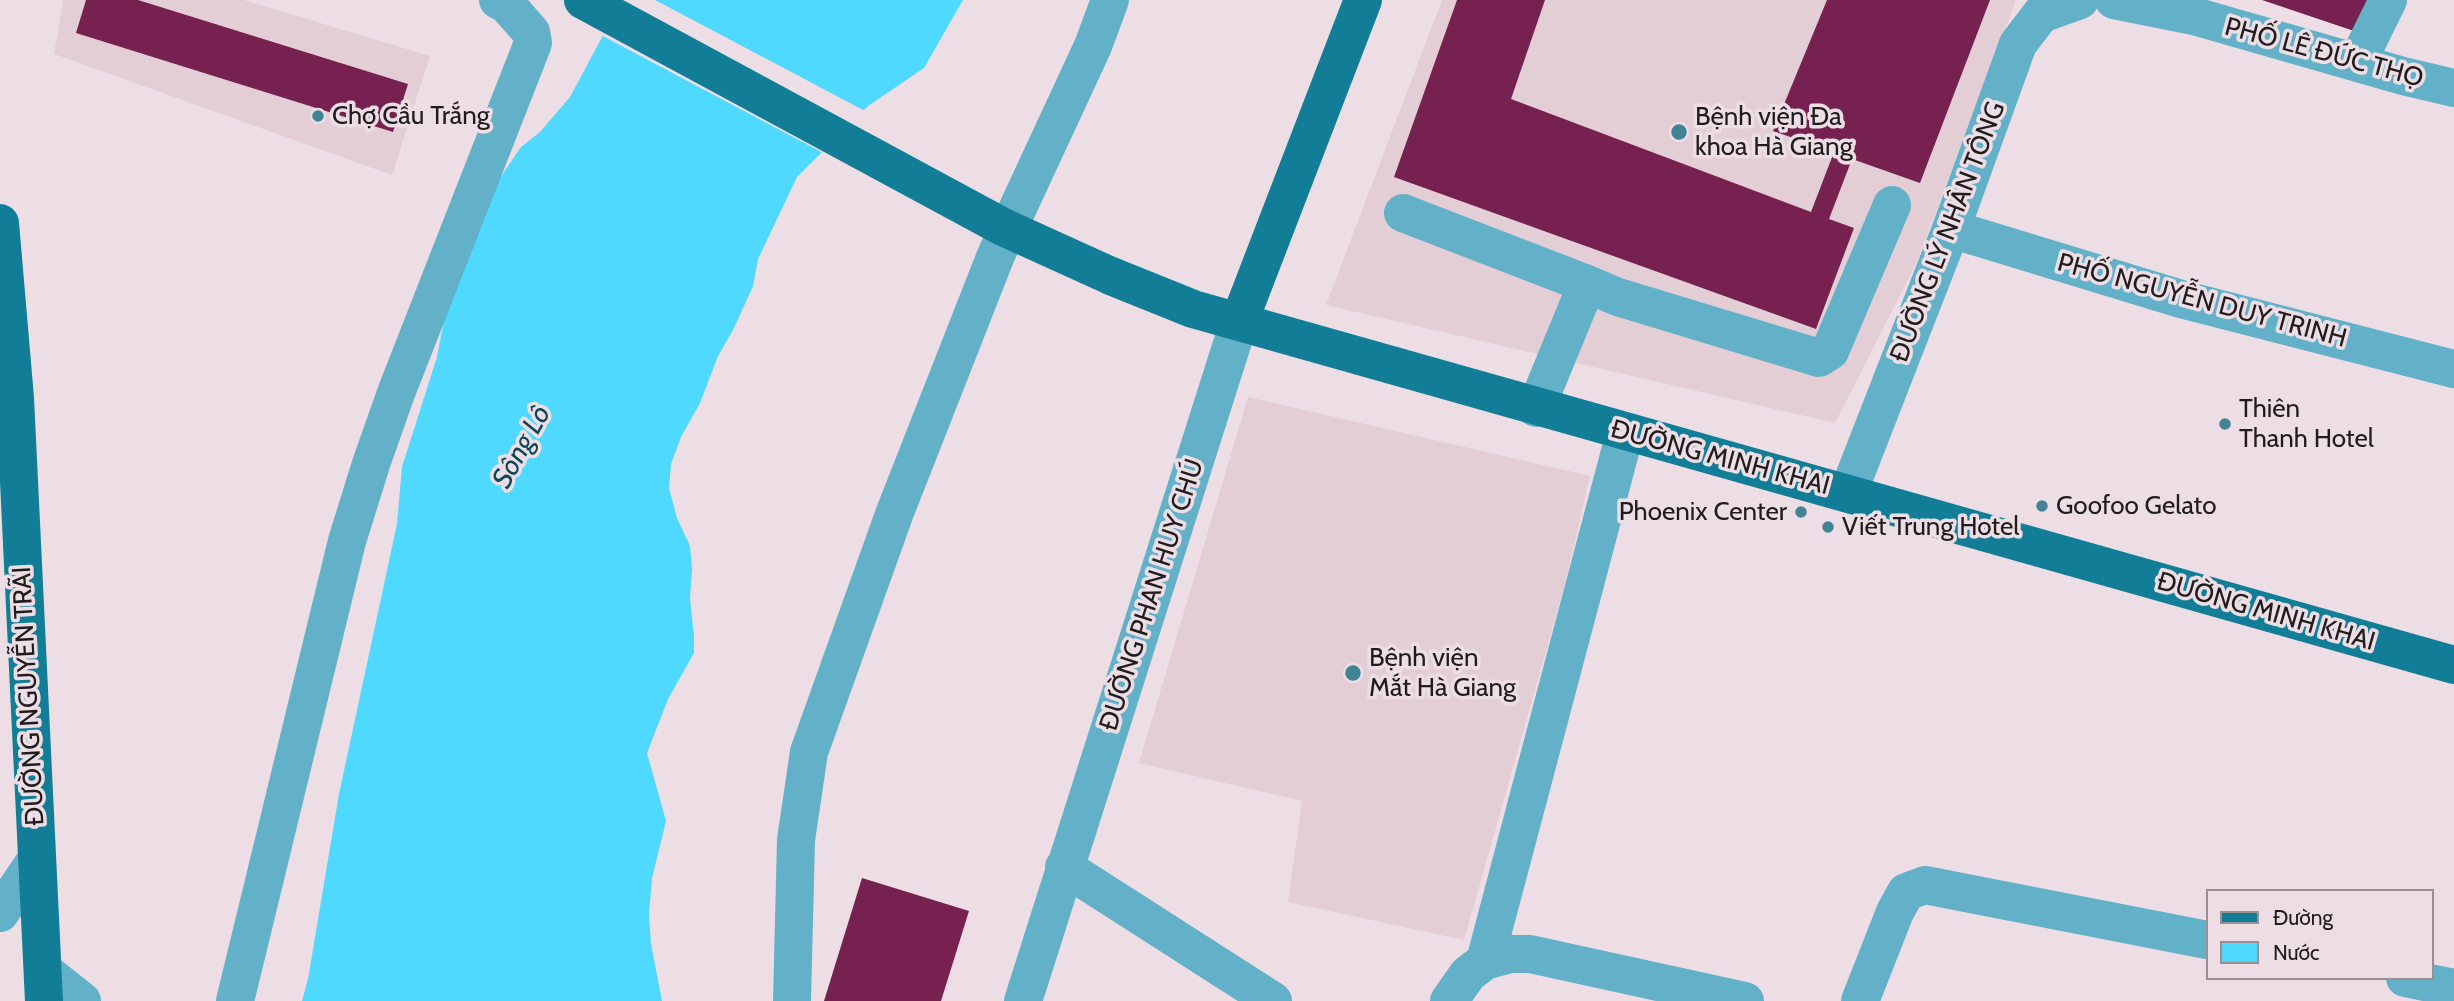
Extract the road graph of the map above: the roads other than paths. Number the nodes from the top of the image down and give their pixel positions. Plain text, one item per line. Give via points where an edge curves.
1 (498, 0) edge
2 (583, 0) edge
3 (1110, 0) edge
4 (1363, 0) edge
5 (2080, 0) edge
6 (2114, 0) edge
7 (2388, 0) edge
8 (2196, 8) edge
9 (2357, 63) junction
10 (2454, 88) edge
11 (1892, 205) dead end
12 (1403, 213) dead end
13 (0, 223) edge
14 (1951, 229) junction
15 (1587, 284) junction
16 (1239, 322) junction
17 (2454, 369) edge
18 (8, 399) edge
19 (1536, 408) junction
20 (1625, 433) junction
21 (1848, 493) junction
22 (2454, 666) edge
23 (36, 860) junction
24 (1065, 867) junction
25 (0, 913) edge
26 (2206, 940) edge
27 (1485, 961) junction
28 (2415, 980) edge
29 (43, 985) edge
30 (2454, 988) edge
31 (82, 1001) edge
32 (235, 1001) edge
33 (792, 1001) edge
34 (1023, 1001) edge
35 (1273, 1001) edge
36 (1449, 1001) edge
37 (1745, 1001) edge
38 (1860, 1001) edge

1 - 32 street via 531,32 533,43 371,464
2 - 16 main road, ĐƯỜNG MINH KHAI, bridge via 1003,227 1111,276
3 - 33 street via 996,255 895,512 809,752 796,840
4 - 16 main road
5 - 14 street, ĐƯỜNG LÝ NHÂN TÔNG via 2041,13 2018,44
6 - 8 street
7 - 9 street
8 - 9 street, PHỐ LÊ ĐỨC THỌ
9 - 10 street, PHỐ LÊ ĐỨC THỌ
11 - 15 street via 1830,351 1819,358
12 - 15 street
13 - 18 main road, ĐƯỜNG NGUYỄN TRÃI
14 - 17 street, PHỐ NGUYỄN DUY TRINH via 2180,299
14 - 21 street, ĐƯỜNG LÝ NHÂN TÔNG
15 - 19 street
16 - 19 main road, ĐƯỜNG MINH KHAI
16 - 24 street, ĐƯỜNG PHAN HUY CHÚ
18 - 23 main road, ĐƯỜNG NGUYỄN TRÃI
19 - 20 main road, ĐƯỜNG MINH KHAI
20 - 21 main road, ĐƯỜNG MINH KHAI
20 - 27 street
21 - 22 main road, ĐƯỜNG MINH KHAI
23 - 25 street
23 - 29 main road, ĐƯỜNG NGUYỄN TRÃI
24 - 34 street, ĐƯỜNG PHAN HUY CHÚ
24 - 35 street
26 - 38 street via 1924,885 1906,892
27 - 36 street via 1468,974
27 - 37 street via 1530,954
28 - 30 street
29 - 31 street

